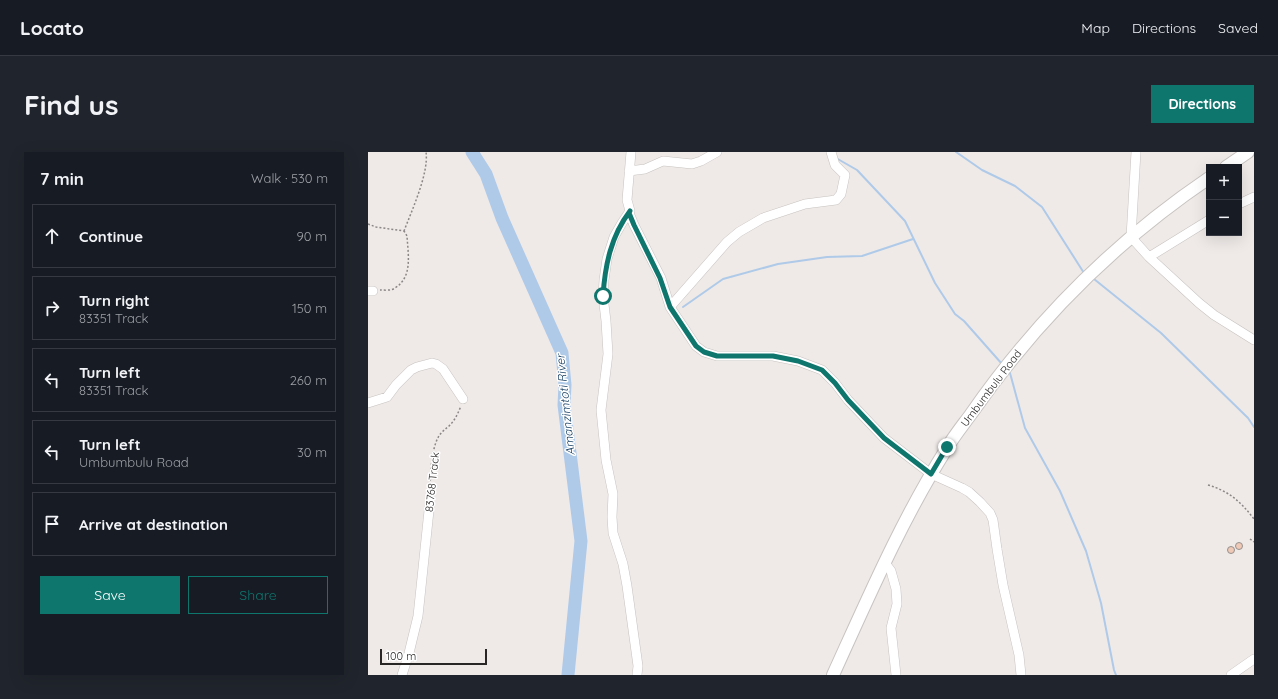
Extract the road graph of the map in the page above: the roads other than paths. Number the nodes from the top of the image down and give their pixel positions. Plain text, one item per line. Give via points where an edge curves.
1 (631, 152) edge
2 (717, 152) edge
3 (830, 152) edge
4 (1136, 152) edge
5 (1248, 152) edge
6 (1230, 164) edge
7 (629, 171) junction
8 (1206, 180) edge
9 (1254, 197) edge
10 (1242, 203) edge
11 (630, 211) junction
12 (1206, 222) edge
13 (1131, 237) junction
14 (1149, 258) junction
15 (670, 307) junction
16 (1254, 340) edge
17 (464, 399) road end
18 (368, 403) edge
19 (931, 474) junction
20 (430, 501) road end
21 (885, 563) junction
22 (1254, 659) edge
23 (402, 675) edge
24 (637, 675) edge
25 (833, 675) edge
26 (896, 675) edge
27 (1021, 675) edge
28 (1231, 675) edge

1 - 7 street
2 - 7 street via 701,162 692,164 663,161 645,169
3 - 15 street via 835,165 844,175 838,199 805,204 763,218 739,232 727,242
4 - 13 street
5 - 6 main road
7 - 11 street via 627,200
8 - 13 main road, Umbumbulu Road
9 - 10 street
11 - 15 street
11 - 24 street via 614,237 604,280 608,354 601,410 606,460 613,494 614,534 627,586
12 - 14 street
13 - 14 street
13 - 19 main road, Umbumbulu Road via 1041,325 992,384
14 - 16 street via 1214,315
15 - 19 street via 696,346 709,355 773,356 798,361 822,370 884,438
17 - 18 street via 443,369 432,364 411,370 387,397
19 - 21 main road, Umbumbulu Road
19 - 27 street via 969,492 990,513
20 - 23 street, 83768 Track via 418,616
21 - 25 main road, Umbumbulu Road
21 - 26 street via 891,571 896,589 897,604 891,628
22 - 28 street

